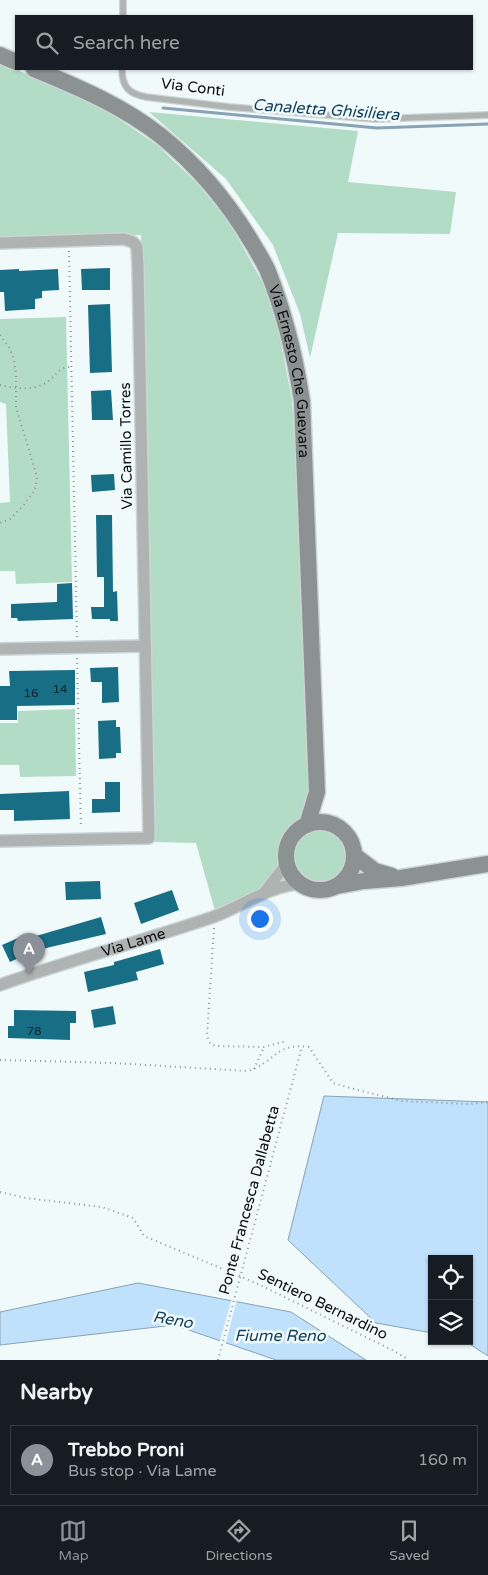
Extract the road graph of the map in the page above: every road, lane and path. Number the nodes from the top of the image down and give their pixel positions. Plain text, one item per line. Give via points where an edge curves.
1 (123, 0) edge
2 (123, 15) edge
3 (0, 55) edge
4 (15, 62) edge
5 (36, 70) edge
6 (122, 70) edge
7 (488, 115) edge
8 (69, 241) junction
9 (0, 243) edge
10 (0, 336) edge
11 (71, 367) junction
12 (0, 385) edge
13 (15, 389) junction
14 (0, 523) edge
15 (145, 646) junction
16 (77, 647) junction
17 (0, 649) edge
18 (317, 792) junction
19 (307, 825) junction
20 (333, 825) junction
21 (81, 839) junction
22 (0, 841) edge
23 (354, 855) junction
24 (287, 863) junction
25 (488, 864) edge
26 (401, 878) junction
27 (302, 884) junction
28 (335, 887) junction
29 (264, 894) junction
30 (215, 916) junction
31 (0, 985) edge
32 (286, 1041) dead end
33 (264, 1046) junction
34 (302, 1046) junction
35 (0, 1060) edge
36 (254, 1069) junction
37 (488, 1102) edge
38 (0, 1192) edge
39 (218, 1360) edge
40 (409, 1360) edge

1 - 2 lane
3 - 4 street
5 - 18 street, Via Ernesto Che Guevara via 116,106 161,136 218,194 244,228 266,267 289,337 302,401
6 - 7 lane, Via Conti via 126,88 146,97 375,119
8 - 9 street
8 - 11 path
8 - 15 street, Via Camillo Torres via 124,239 136,247
10 - 13 path via 14,360
11 - 13 path via 64,367 34,388
11 - 16 path
12 - 13 path
13 - 14 path via 21,428 37,477 35,490 23,506 10,519
15 - 16 street
15 - 21 street, Via Camillo Torres via 149,838
16 - 17 street
16 - 21 path
18 - 19 street, Via Ernesto Che Guevara
18 - 20 street, Via Ernesto Che Guevara
19 - 20 street
19 - 24 street via 292,838
20 - 23 street via 350,840
21 - 22 street, Via Camillo Torres
23 - 26 street via 375,871
23 - 28 street via 350,872
24 - 27 street via 292,875
24 - 29 street, Via Lame
25 - 26 street
26 - 28 street
27 - 28 street via 316,890
27 - 29 street, Via Lame via 291,884
29 - 30 street, Via Lame
30 - 31 street, Via Lame
30 - 33 path via 209,1042 215,1046
32 - 33 path
33 - 36 path
34 - 36 path via 279,1051
34 - 37 path via 309,1047 333,1083 354,1090 402,1102
34 - 39 path, Ponte Francesca Dallabetta, bridge
35 - 36 path
38 - 40 path, Sentiero Bernardino via 102,1206 134,1218 144,1236 256,1283

